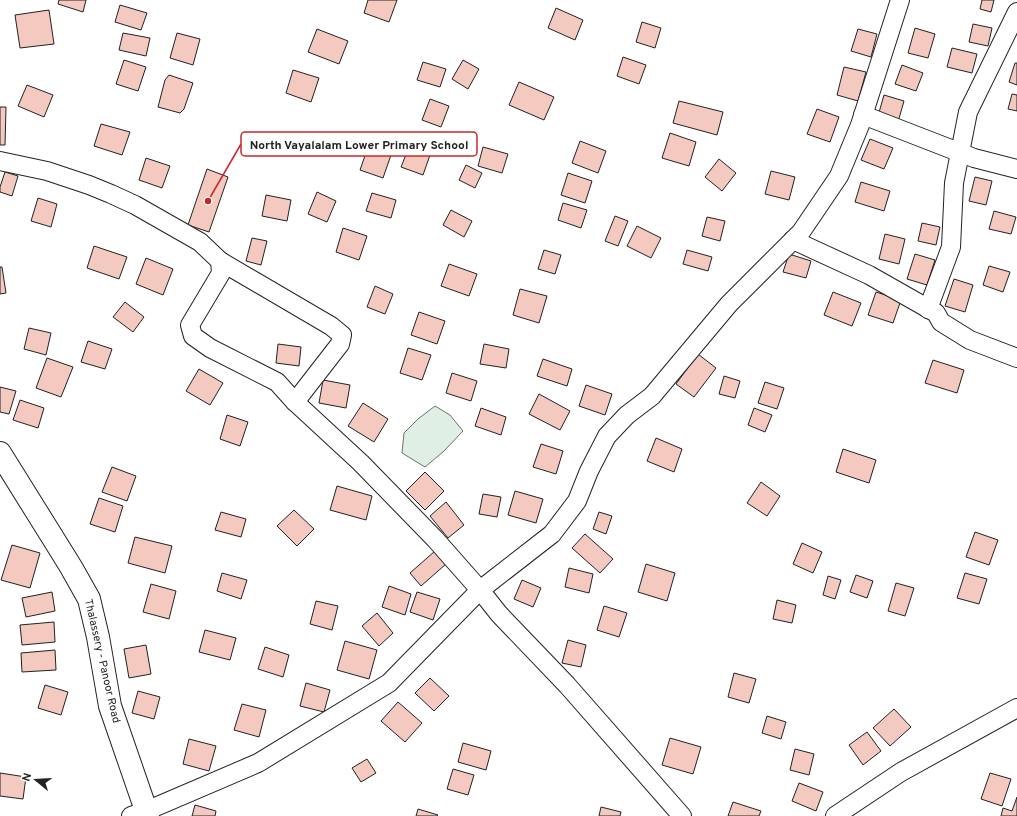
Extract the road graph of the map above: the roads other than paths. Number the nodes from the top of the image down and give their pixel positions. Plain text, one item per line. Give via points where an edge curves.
1 (900, 0) edge
2 (1017, 12) edge
3 (863, 115) junction
4 (960, 153) junction
5 (0, 161) edge
6 (1017, 169) edge
7 (792, 240) junction
8 (220, 261) junction
9 (928, 309) junction
10 (1017, 358) edge
11 (295, 402) junction
12 (0, 453) edge
13 (480, 590) junction
14 (1017, 708) edge
15 (142, 814) edge
16 (682, 816) edge
17 (835, 816) edge

1 - 3 street
2 - 4 street via 968,112
3 - 4 street
3 - 7 street via 839,176 801,232
4 - 6 street
4 - 9 street via 954,183 951,247
5 - 8 street via 47,171 111,194 200,242
7 - 9 street via 869,275
7 - 13 street via 729,304 652,396 627,415 607,436 576,501 552,534
8 - 11 street via 221,273 190,325 193,336 210,348 277,382
8 - 11 street via 332,326 342,335 340,344
9 - 10 street via 936,313 941,322 970,340
11 - 13 street via 361,463 435,539
12 - 15 main road, Thalassery - Panoor Road via 89,598 110,706
13 - 15 street via 389,683 258,763
13 - 16 street
14 - 17 street via 901,772

